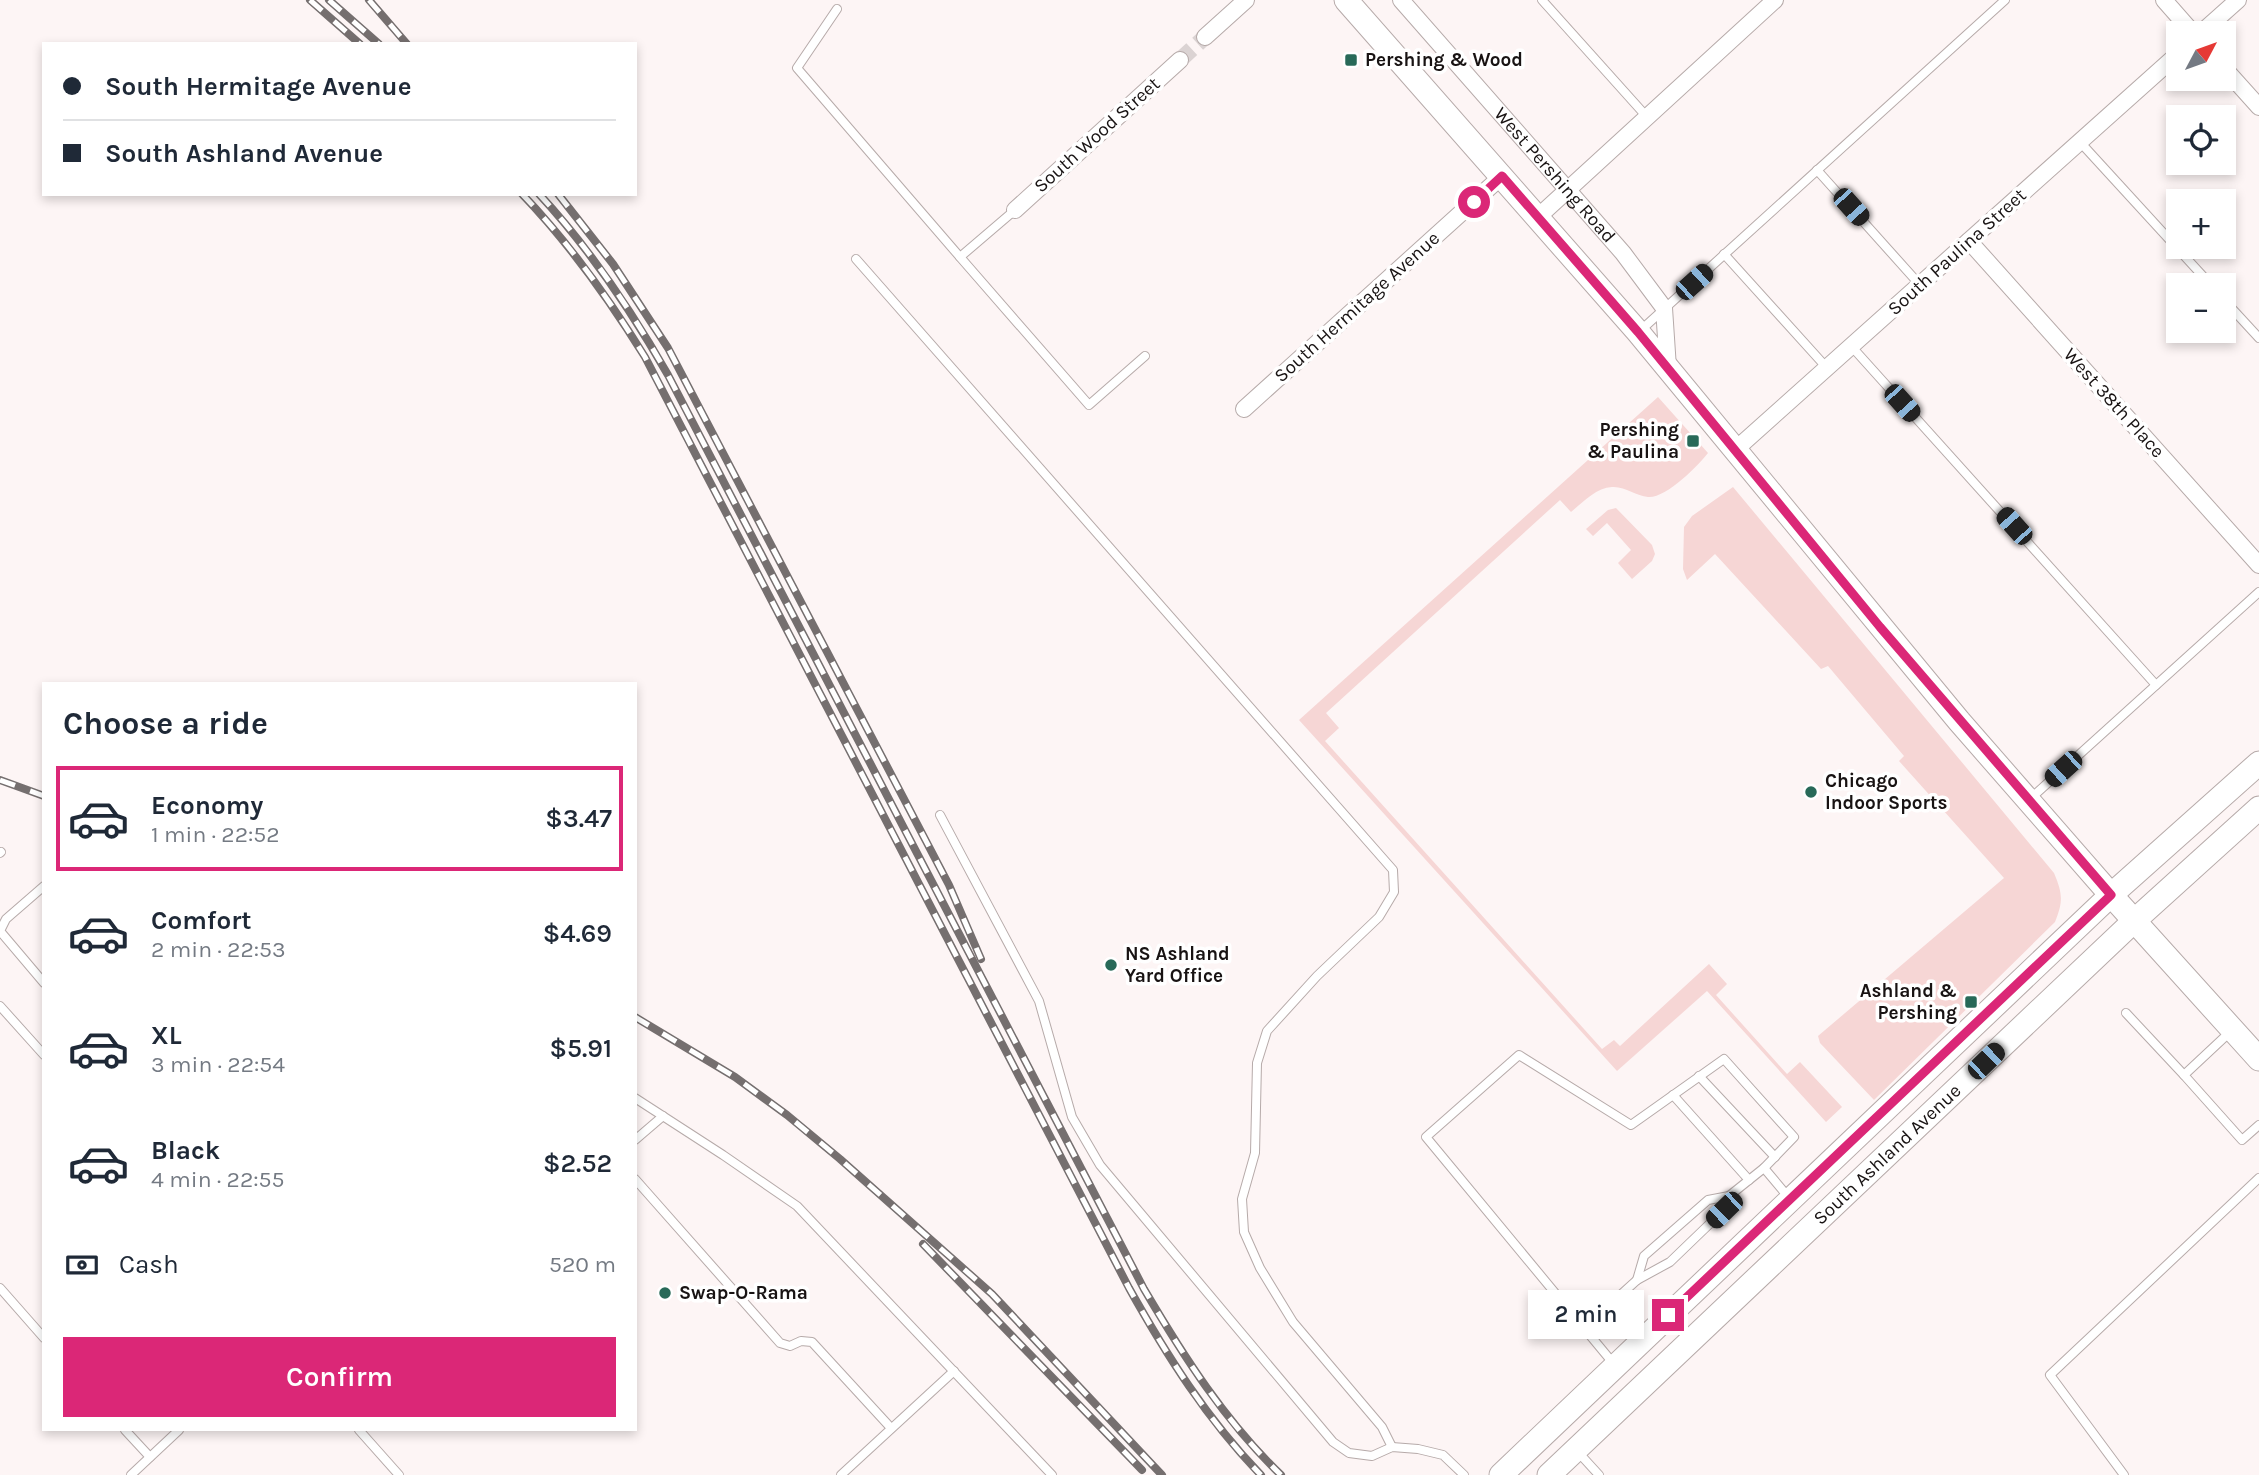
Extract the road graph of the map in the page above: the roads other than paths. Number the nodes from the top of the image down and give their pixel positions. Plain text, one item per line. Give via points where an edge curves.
1 (1246, 0) edge
2 (1346, 0) edge
3 (1401, 0) edge
4 (1542, 0) edge
5 (1775, 0) edge
6 (2006, 0) edge
7 (2164, 0) edge
8 (2238, 0) edge
9 (837, 9) dead end
10 (2182, 21) edge
11 (2214, 21) edge
12 (1205, 37) tunnel mouth
13 (1180, 60) tunnel mouth
14 (2166, 65) edge
15 (2236, 81) edge
16 (2259, 107) edge
17 (1647, 117) junction
18 (2080, 142) junction
19 (1817, 170) junction
20 (1502, 176) junction
21 (1568, 189) junction
22 (1015, 209) joint
23 (1538, 216) junction
24 (1969, 241) junction
25 (1724, 254) junction
26 (960, 257) junction
27 (856, 259) dead end
28 (2200, 273) edge
29 (1920, 285) junction
30 (1664, 308) junction
31 (2236, 313) edge
32 (1638, 332) junction
33 (2259, 338) edge
34 (1852, 346) junction
35 (1145, 356) dead end
36 (1668, 368) junction
37 (1827, 368) junction
38 (1244, 409) dead end
39 (1735, 450) junction
40 (2259, 565) edge
41 (2259, 592) edge
42 (2156, 685) junction
43 (2259, 763) edge
44 (2028, 800) junction
45 (2259, 808) edge
46 (940, 815) dead end
47 (42, 888) edge
48 (2111, 895) junction
49 (2134, 921) junction
50 (42, 981) edge
51 (0, 1006) edge
52 (2126, 1013) dead end
53 (2232, 1030) junction
54 (42, 1053) edge
55 (2259, 1059) edge
56 (2184, 1075) junction
57 (1699, 1076) junction
58 (1674, 1095) junction
59 (637, 1099) edge
60 (663, 1116) junction
61 (2259, 1125) edge
62 (637, 1138) edge
63 (1775, 1157) junction
64 (1764, 1168) junction
65 (2259, 1178) edge
66 (1749, 1180) junction
67 (637, 1181) edge
68 (1729, 1196) junction
69 (1790, 1199) junction
70 (1637, 1280) junction
71 (0, 1288) edge
72 (1584, 1328) junction
73 (42, 1336) edge
74 (1615, 1365) junction
75 (954, 1371) junction
76 (891, 1428) junction
77 (126, 1431) edge
78 (178, 1431) edge
79 (360, 1431) edge
80 (1392, 1447) junction
81 (1576, 1450) junction
82 (149, 1457) junction
83 (131, 1475) edge
84 (399, 1475) edge
85 (841, 1475) edge
86 (1052, 1475) edge
87 (1464, 1475) edge
88 (1501, 1475) edge
89 (1549, 1475) edge
90 (1599, 1475) edge
91 (2124, 1475) edge

1 - 12 street
2 - 20 main road, West Pershing Road
3 - 21 street, West Pershing Road
4 - 17 lane
5 - 17 street
6 - 19 lane
7 - 10 street
8 - 11 street
9 - 26 lane via 797,68
13 - 22 street, South Wood Street
14 - 18 street, South Paulina Street
15 - 16 street
17 - 21 street
18 - 24 street, South Paulina Street
18 - 28 lane
19 - 25 lane
19 - 29 lane
20 - 23 main road, West Pershing Road
20 - 38 street, South Hermitage Avenue
21 - 23 street
21 - 30 street, West Pershing Road
22 - 26 lane
23 - 32 main road, West Pershing Road
24 - 29 street, South Paulina Street
24 - 40 street, West 38th Place
25 - 30 lane
25 - 37 lane
26 - 35 lane via 1089,405
27 - 80 lane via 1393,870 1394,892 1378,917 1267,1031 1257,1063 1255,1153 1242,1199 1244,1232 1259,1268 1293,1322 1382,1427
29 - 34 street, South Paulina Street
30 - 32 lane
30 - 36 street
31 - 33 lane
32 - 36 main road, West Pershing Road
34 - 37 street, South Paulina Street
34 - 42 lane
36 - 39 main road, West Pershing Road
37 - 39 street, South Paulina Street
39 - 44 main road, West Pershing Road
41 - 42 lane
42 - 44 lane
43 - 48 main road, South Ashland Avenue
44 - 48 main road, West Pershing Road
45 - 49 main road, South Ashland Avenue
46 - 80 lane via 1040,1000 1072,1117 1100,1165 1333,1442 1349,1453 1373,1456
47 - 50 lane via 6,919 0,931
48 - 49 main road, West Pershing Road
48 - 69 main road, South Ashland Avenue
49 - 53 main road, West Pershing Road
49 - 81 main road, South Ashland Avenue
51 - 54 lane
52 - 56 lane
53 - 55 main road, West Pershing Road
53 - 56 lane
56 - 61 lane via 2242,1140
57 - 58 lane
57 - 63 lane
57 - 63 lane via 1724,1059 1794,1137
58 - 66 lane
58 - 72 lane via 1631,1125 1519,1055 1426,1137
59 - 60 lane
60 - 62 lane
60 - 75 lane via 797,1206
63 - 64 lane
64 - 66 lane
64 - 69 lane
65 - 91 lane via 2050,1375
66 - 68 lane
67 - 76 lane via 780,1343 812,1342
68 - 70 lane via 1724,1210 1670,1262
68 - 70 lane via 1708,1200 1643,1256
69 - 74 main road, South Ashland Avenue
70 - 72 lane
71 - 73 lane
72 - 74 lane
74 - 88 main road, South Ashland Avenue
75 - 76 lane
75 - 86 lane
76 - 85 lane
77 - 82 lane
78 - 82 lane
79 - 84 lane
80 - 87 lane via 1443,1455
81 - 89 main road, South Ashland Avenue
81 - 90 lane
82 - 83 lane

